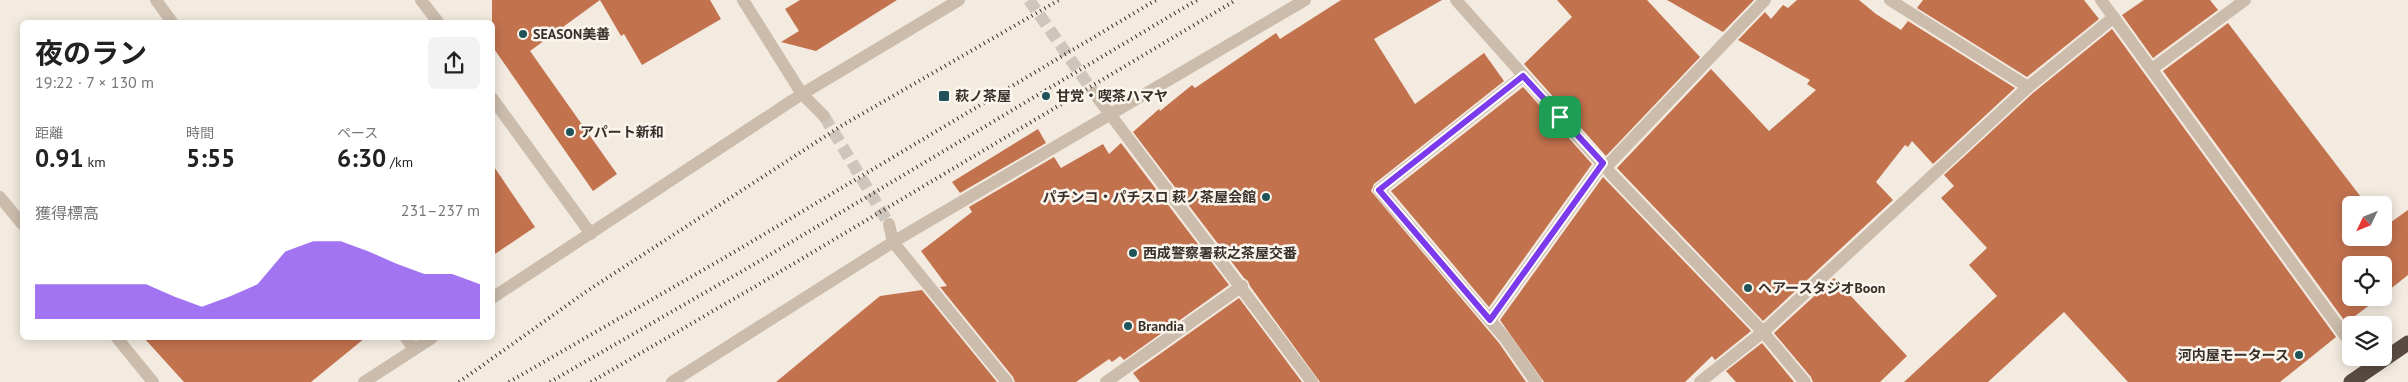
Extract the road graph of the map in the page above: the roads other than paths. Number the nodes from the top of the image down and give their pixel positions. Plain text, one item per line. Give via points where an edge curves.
1 (156, 0) edge
2 (421, 0) edge
3 (743, 0) edge
4 (959, 0) edge
5 (1305, 0) edge
6 (1456, 0) edge
7 (1765, 0) edge
8 (1890, 0) edge
9 (2101, 0) edge
10 (2245, 0) edge
11 (2114, 17) junction
12 (171, 20) edge
13 (436, 20) edge
14 (2152, 69) junction
15 (1523, 76) junction
16 (2028, 87) junction
17 (1094, 93) tunnel mouth
18 (802, 94) junction
19 (495, 102) edge
20 (1112, 115) junction
21 (824, 116) tunnel mouth
22 (1604, 165) junction
23 (0, 197) edge
24 (20, 222) edge
25 (889, 224) tunnel mouth
26 (591, 234) junction
27 (893, 242) junction
28 (1242, 286) junction
29 (495, 296) edge
30 (1490, 320) junction
31 (1763, 332) junction
32 (2342, 332) edge
33 (118, 340) edge
34 (407, 340) edge
35 (429, 340) edge
36 (2408, 342) edge
37 (414, 349) junction
38 (2392, 350) edge
39 (2363, 366) edge
40 (154, 382) edge
41 (364, 382) edge
42 (673, 382) edge
43 (1007, 382) edge
44 (1106, 382) edge
45 (1312, 382) edge
46 (1536, 382) edge
47 (1700, 382) edge
48 (1805, 382) edge
49 (2351, 382) edge

1 - 12 street
2 - 13 street
3 - 18 street
4 - 18 street
5 - 20 street
6 - 15 street
7 - 22 street
8 - 16 street
9 - 11 street
10 - 14 street
11 - 14 street
11 - 16 street
14 - 32 street
15 - 22 street
15 - 30 street via 1379,190
16 - 31 street
17 - 20 street
18 - 21 street
18 - 26 street
19 - 26 street
20 - 27 street
20 - 28 street
22 - 30 street
22 - 31 street
23 - 24 street
25 - 27 street
26 - 29 street
27 - 42 street
27 - 43 street
28 - 44 street
28 - 45 street
30 - 46 street
31 - 47 street
31 - 48 street
33 - 40 street
34 - 37 street
35 - 37 street
36 - 38 highway
37 - 41 street
39 - 49 highway

